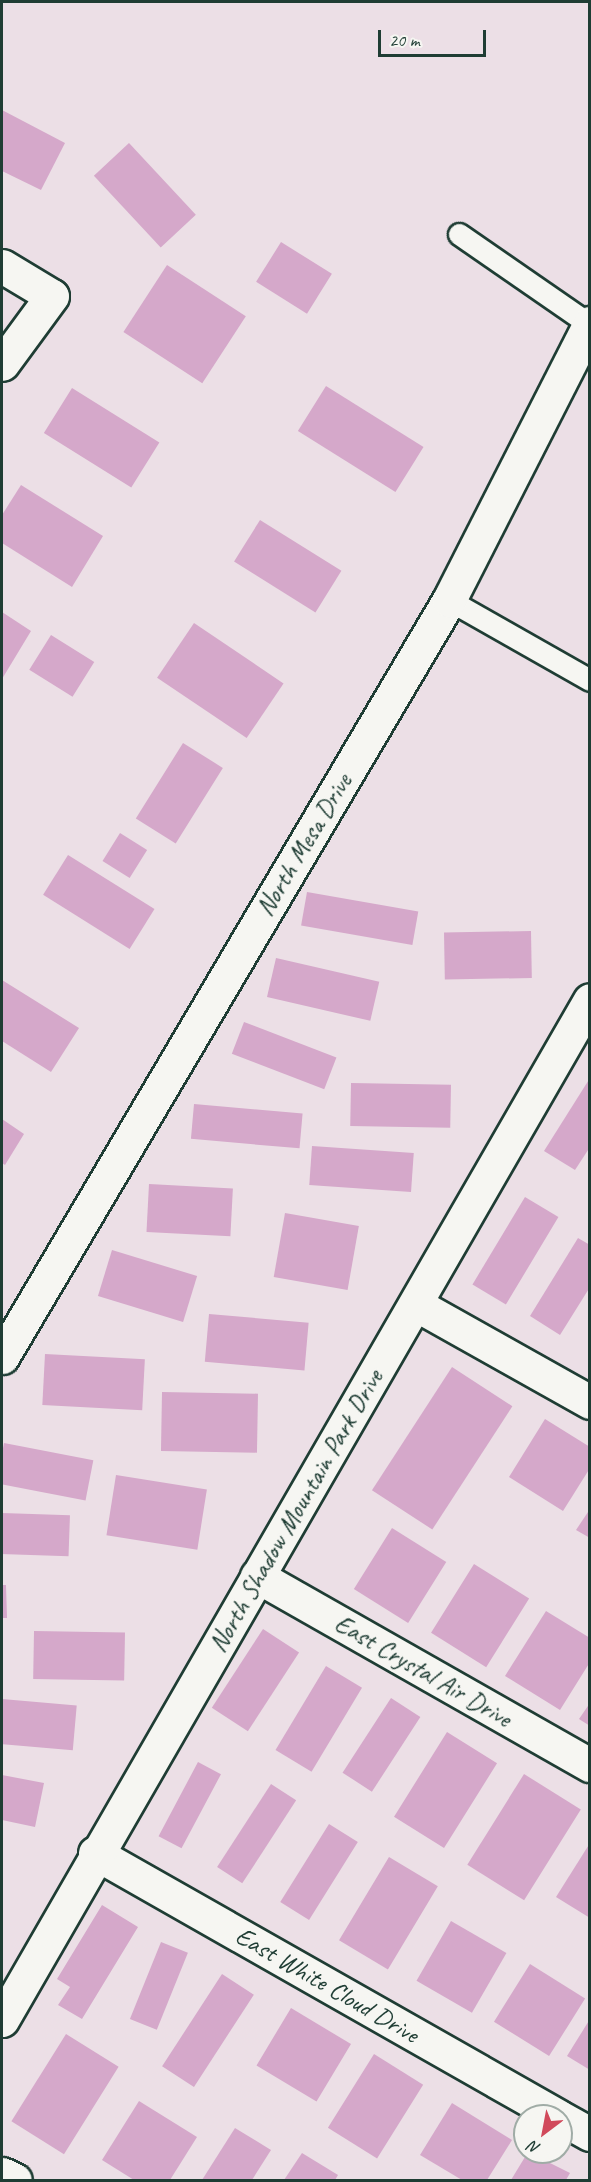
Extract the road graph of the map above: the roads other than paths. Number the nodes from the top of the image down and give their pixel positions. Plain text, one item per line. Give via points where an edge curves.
1 (459, 234) dead end
2 (2, 266) edge
3 (589, 324) edge
4 (2, 364) edge
5 (449, 600) junction
6 (590, 680) edge
7 (585, 1019) edge
8 (417, 1305) junction
9 (2, 1357) edge
10 (590, 1402) edge
11 (257, 1576) junction
12 (590, 1765) edge
13 (95, 1853) junction
14 (2, 2020) edge
15 (537, 2104) edge
16 (573, 2124) edge
17 (590, 2134) edge
18 (2, 2174) edge
19 (15, 2181) edge

1 - 3 lane
2 - 4 street via 52,296
3 - 5 street, North Mesa Drive
5 - 6 lane
5 - 9 street, North Mesa Drive
7 - 8 street, North Shadow Mountain Park Drive
8 - 10 street
8 - 11 street, North Shadow Mountain Park Drive
11 - 12 street, East Crystal Air Drive
11 - 13 street, North Shadow Mountain Park Drive
13 - 14 street, North Shadow Mountain Park Drive
13 - 15 street, East White Cloud Drive
16 - 17 street, East White Cloud Drive
18 - 19 street

